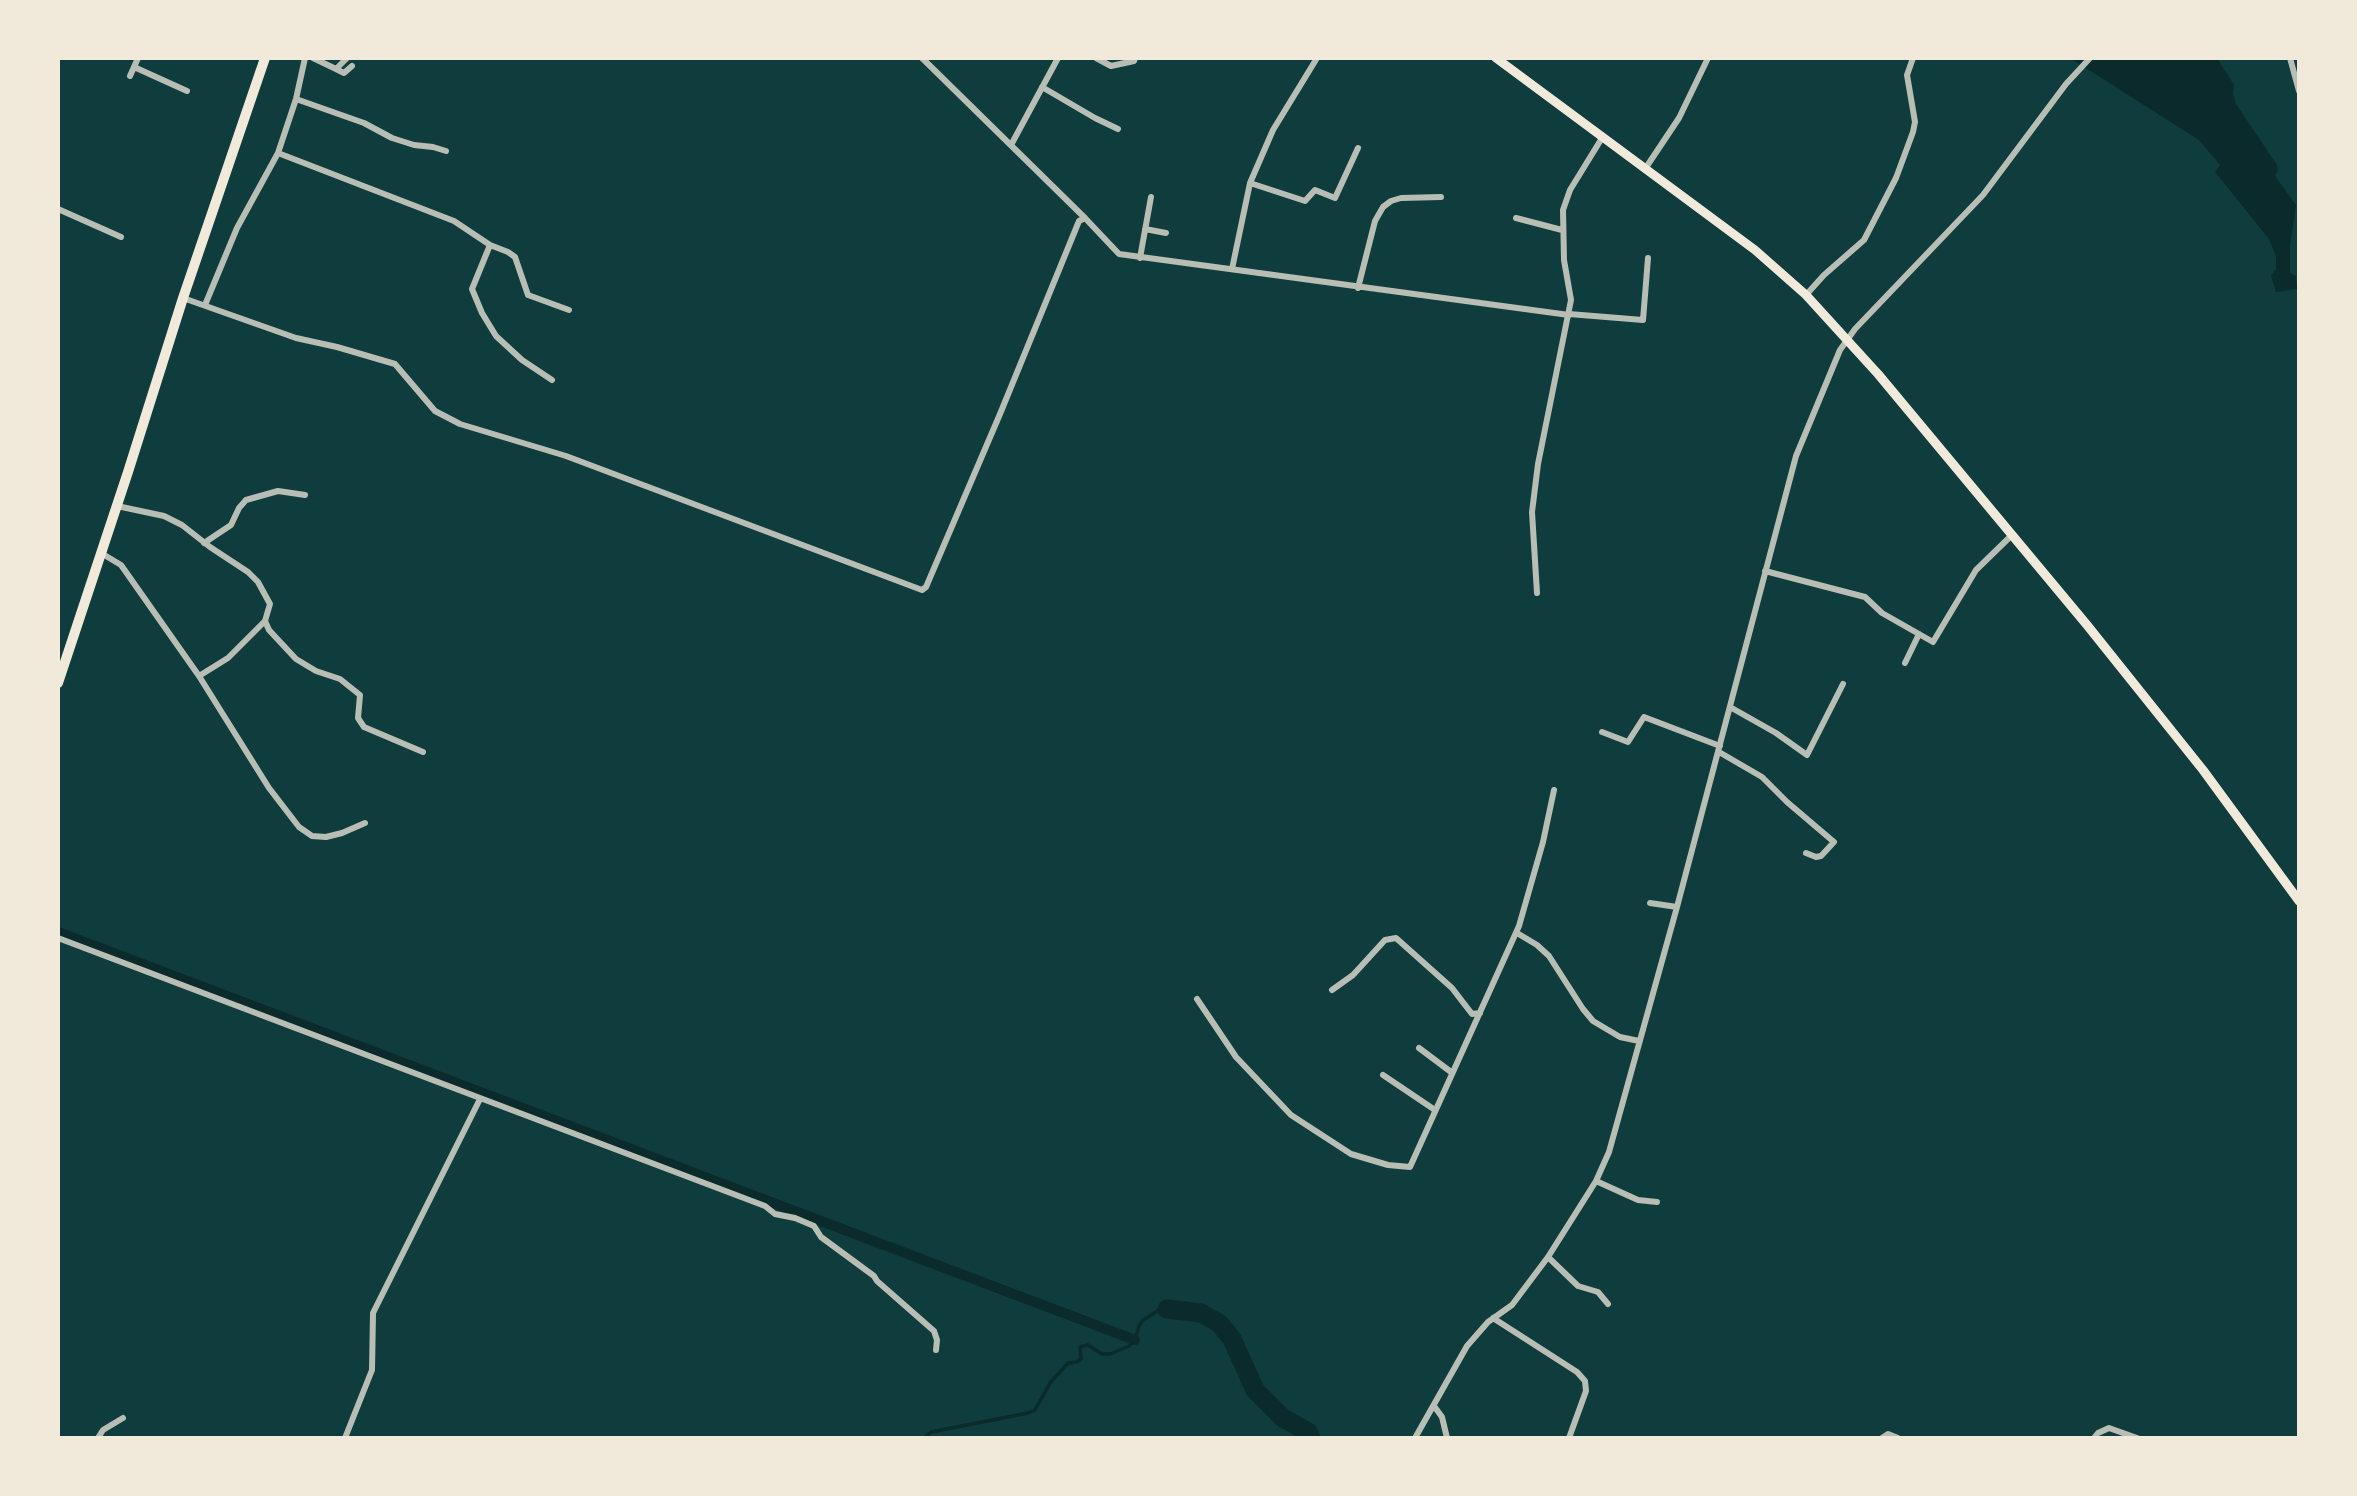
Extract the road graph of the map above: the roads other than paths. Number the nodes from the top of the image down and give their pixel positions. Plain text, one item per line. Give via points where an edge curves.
1 (138, 58) edge
2 (265, 58) edge
3 (305, 58) edge
4 (313, 58) edge
5 (348, 58) edge
6 (922, 58) edge
7 (1058, 58) edge
8 (1096, 58) edge
9 (1135, 58) edge
10 (1317, 58) edge
11 (1496, 58) edge
12 (1708, 58) edge
13 (1913, 58) edge
14 (2090, 58) edge
15 (2290, 58) edge
16 (352, 66) dead end
17 (134, 67) junction
18 (336, 69) junction
19 (130, 76) dead end
20 (1042, 88) junction
21 (187, 90) dead end
22 (2299, 91) edge
23 (296, 99) junction
24 (1118, 129) dead end
25 (1602, 138) junction
26 (1011, 145) junction
27 (1358, 148) dead end
28 (446, 151) dead end
29 (278, 153) junction
30 (1645, 169) junction
31 (1250, 183) junction
32 (1151, 197) dead end
33 (1441, 197) dead end
34 (58, 209) edge
35 (1085, 218) junction
36 (1516, 218) dead end
37 (1145, 229) junction
38 (1562, 230) junction
39 (1166, 233) dead end
40 (121, 237) dead end
41 (490, 245) junction
42 (1140, 258) junction
43 (1648, 258) dead end
44 (1232, 269) junction
45 (1358, 288) junction
46 (1806, 295) junction
47 (183, 298) junction
48 (205, 305) junction
49 (569, 310) dead end
50 (1569, 315) junction
51 (1847, 339) junction
52 (552, 380) dead end
53 (305, 495) dead end
54 (117, 506) junction
55 (2014, 538) junction
56 (204, 543) junction
57 (101, 553) junction
58 (1765, 571) junction
59 (1537, 593) dead end
60 (265, 621) junction
61 (1919, 635) junction
62 (1905, 663) dead end
63 (199, 676) junction
64 (58, 683) edge
65 (1843, 684) dead end
66 (1730, 708) junction
67 (1602, 732) dead end
68 (1719, 749) junction
69 (423, 752) dead end
70 (1553, 790) dead end
71 (365, 823) dead end
72 (1806, 853) dead end
73 (2299, 901) edge
74 (1650, 903) dead end
75 (1677, 907) junction
76 (1517, 933) junction
77 (58, 938) edge
78 (1332, 990) dead end
79 (1196, 999) dead end
80 (1481, 1012) junction
81 (1639, 1041) junction
82 (1419, 1048) dead end
83 (1451, 1072) junction
84 (1383, 1075) dead end
85 (480, 1099) junction
86 (1434, 1110) junction
87 (1596, 1181) junction
88 (1657, 1202) dead end
89 (1548, 1257) junction
90 (1608, 1304) dead end
91 (1493, 1318) junction
92 (936, 1350) dead end
93 (1434, 1406) junction
94 (123, 1418) dead end
95 (98, 1438) edge
96 (345, 1438) edge
97 (1415, 1438) edge
98 (1447, 1438) edge
99 (1569, 1438) edge
100 (1882, 1438) edge
101 (1898, 1438) edge
102 (2094, 1438) edge
103 (2137, 1438) edge

1 - 17 street
2 - 47 highway
3 - 23 street
4 - 18 street
5 - 18 street
6 - 26 street
7 - 20 street
8 - 9 street via 1111,66
10 - 31 street via 1273,130
11 - 25 main road
12 - 30 street via 1679,118
13 - 46 street via 1907,75 1915,122 1896,178 1864,240
14 - 51 street via 1983,195
15 - 22 street
16 - 18 street via 344,73
17 - 19 street
17 - 21 street
20 - 24 street
20 - 26 street
23 - 28 street via 393,138
23 - 29 street
25 - 30 main road
25 - 38 street via 1570,190
26 - 35 street
27 - 31 street via 1335,198 1315,190 1305,201
29 - 41 street via 454,221
29 - 48 street via 237,228
30 - 46 main road via 1755,250
31 - 44 street
32 - 37 street
33 - 45 street via 1401,198 1383,208 1375,221
34 - 40 street
35 - 42 street via 1119,254
35 - 48 street via 1079,221 922,590 566,456 460,424 435,411 395,364 296,338
36 - 38 street
37 - 39 street
37 - 42 street
38 - 50 street
41 - 49 street via 515,257 528,295
41 - 52 street via 472,289 482,313 496,335 522,360
42 - 44 street
43 - 50 street via 1643,320
44 - 45 street
45 - 50 street
46 - 51 main road
47 - 48 street
47 - 54 highway
50 - 59 street via 1532,512
51 - 55 main road
51 - 58 street via 1796,456
53 - 56 street via 283,491 246,500 231,525
54 - 56 street via 164,516
54 - 57 highway
55 - 61 street via 1976,570 1933,642
55 - 73 main road via 2195,760
56 - 60 street via 258,582 270,604
57 - 63 street via 121,565
57 - 64 highway
58 - 61 street via 1865,597
58 - 66 street
60 - 63 street via 228,657
60 - 69 street via 296,659 340,679 358,693 358,718 364,727
61 - 62 street
63 - 71 street via 299,827 312,836 326,837
65 - 66 street via 1807,755
66 - 68 street
67 - 68 street via 1628,742 1644,717
68 - 72 street via 1762,777 1834,842 1821,856
68 - 75 street
70 - 76 street
74 - 75 street
75 - 81 street
76 - 80 street
76 - 81 street via 1549,956 1593,1021 1620,1037
77 - 85 street
78 - 80 street via 1385,940 1396,939 1452,988 1472,1014
79 - 86 street via 1236,1057 1282,1107 1351,1154 1410,1167
80 - 83 street
81 - 87 street via 1609,1152
82 - 83 street
83 - 86 street
84 - 86 street
85 - 92 street via 814,1226 821,1237 874,1276 934,1331
85 - 96 street via 373,1313 372,1370
87 - 88 street via 1639,1200
87 - 89 street
89 - 90 street via 1578,1286 1598,1293
89 - 91 street via 1512,1304
91 - 93 street via 1467,1346
91 - 99 street via 1585,1381 1586,1391
93 - 97 street
93 - 98 street
94 - 95 street
100 - 101 street via 1888,1434
102 - 103 street via 2109,1428

